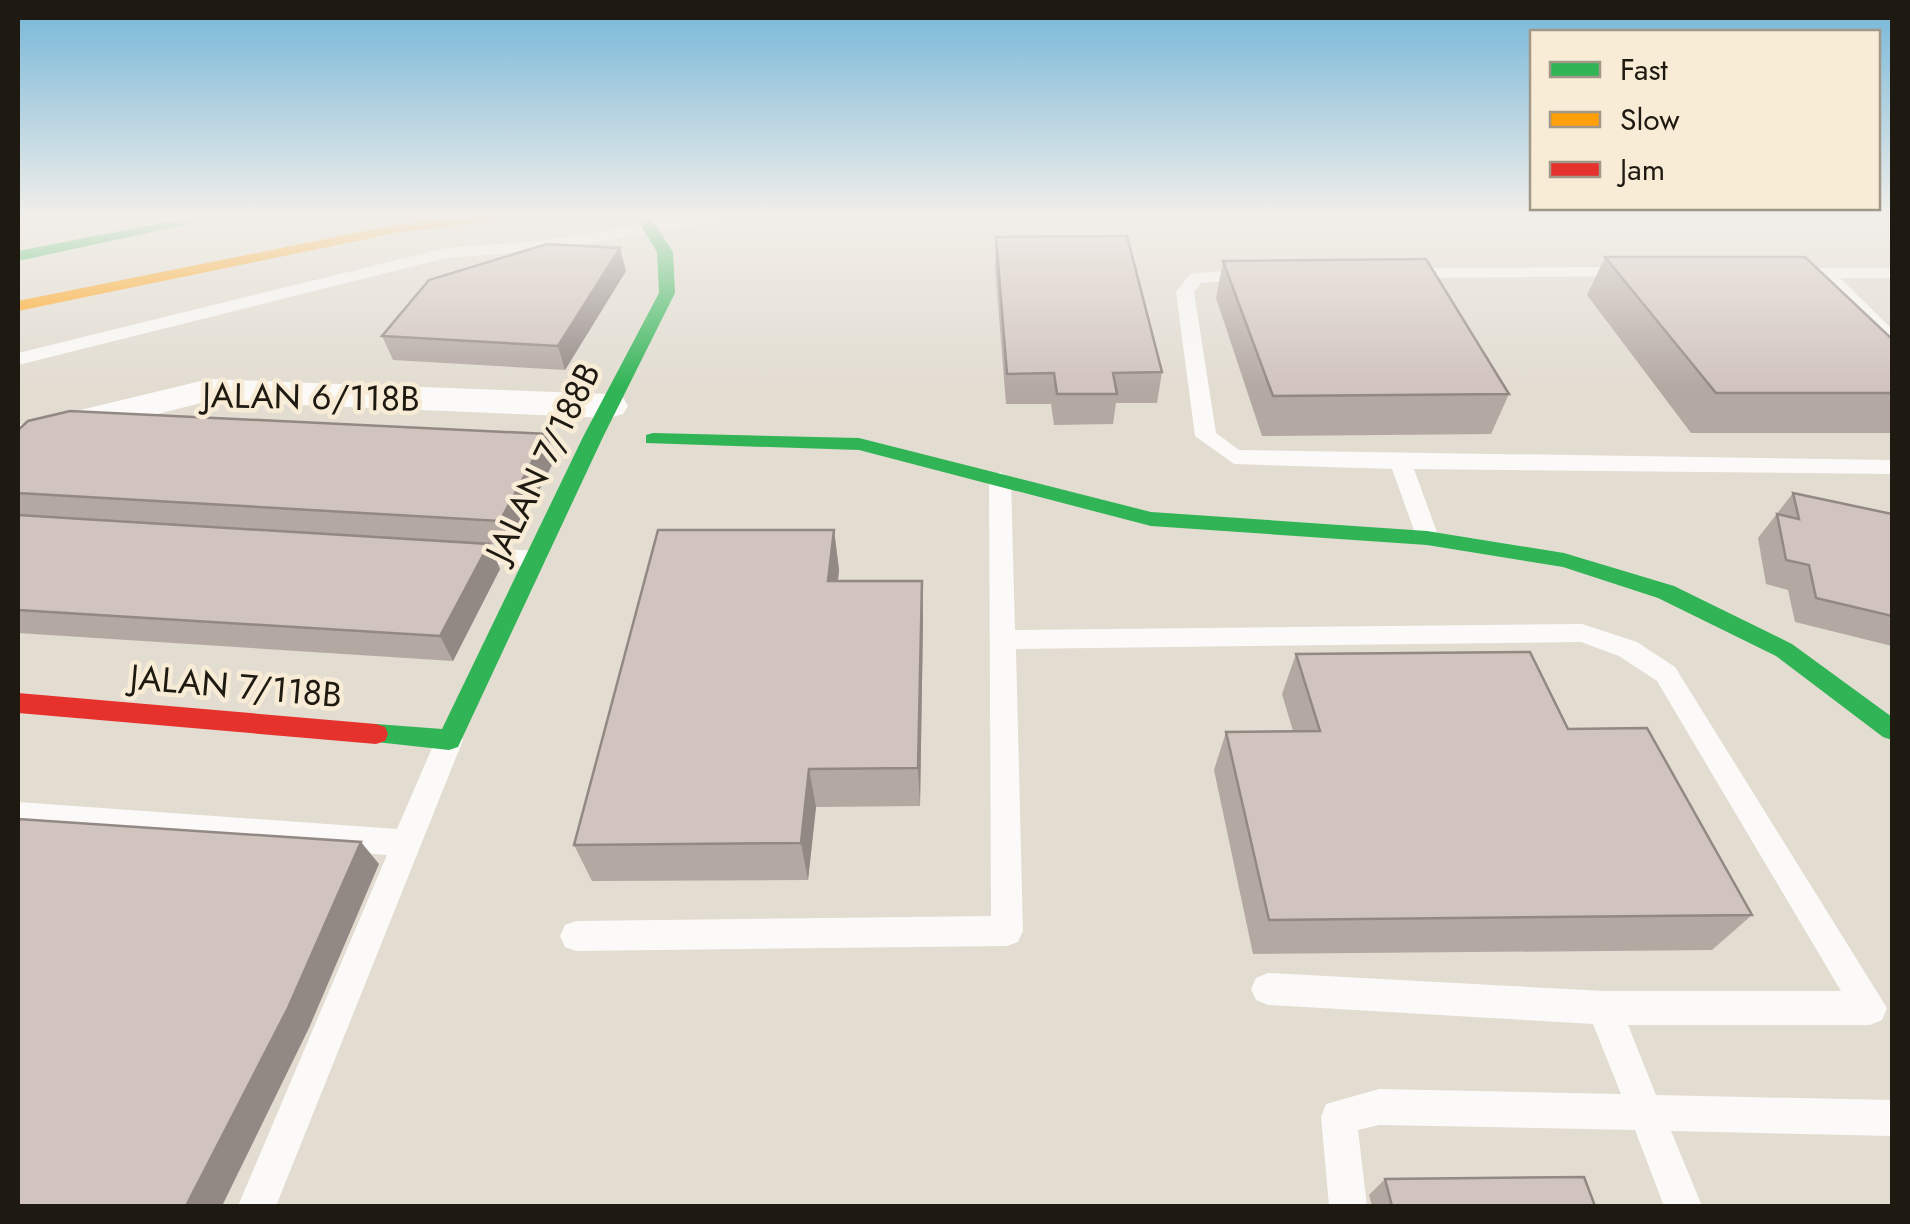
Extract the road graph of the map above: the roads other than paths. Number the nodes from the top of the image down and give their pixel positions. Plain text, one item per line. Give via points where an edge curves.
1 (174, 274) edge
2 (361, 274) edge
3 (669, 274) edge
4 (1213, 274) edge
5 (1826, 274) edge
6 (18, 306) edge
7 (1892, 339) edge
8 (18, 359) edge
9 (609, 406) junction
10 (18, 437) edge
11 (653, 439) dead end
12 (1401, 462) junction
13 (1892, 466) edge
14 (1000, 479) junction
15 (1427, 538) junction
16 (435, 552) edge
17 (535, 558) junction
18 (1001, 640) junction
19 (18, 703) edge
20 (1892, 730) edge
21 (448, 740) junction
22 (18, 814) edge
23 (407, 843) junction
24 (576, 936) dead end
25 (1268, 989) dead end
26 (1604, 1008) junction
27 (1646, 1116) junction
28 (1892, 1118) edge
29 (257, 1206) edge
30 (1348, 1206) edge
31 (1684, 1206) edge

1 - 6 main road
2 - 8 lane
3 - 9 main road, JALAN 7/188B via 667,293
4 - 12 lane via 1196,278 1184,292 1206,436 1234,456
5 - 7 lane
9 - 10 street, JALAN 6/118B via 208,390
9 - 17 main road, JALAN 7/188B
11 - 14 main road via 859,444
12 - 13 lane
12 - 15 lane
14 - 15 main road via 1151,519
14 - 18 lane
15 - 20 main road via 1564,560 1666,592 1784,650
16 - 17 lane
17 - 21 main road, JALAN 7/188B
18 - 24 lane via 1008,931
18 - 26 lane via 1582,634 1628,649 1666,674 1870,1008
19 - 21 main road, JALAN 7/118B
21 - 23 lane
22 - 23 lane
23 - 29 lane
25 - 26 lane
26 - 27 lane
27 - 28 lane
27 - 30 lane via 1380,1107 1340,1116
27 - 31 lane

